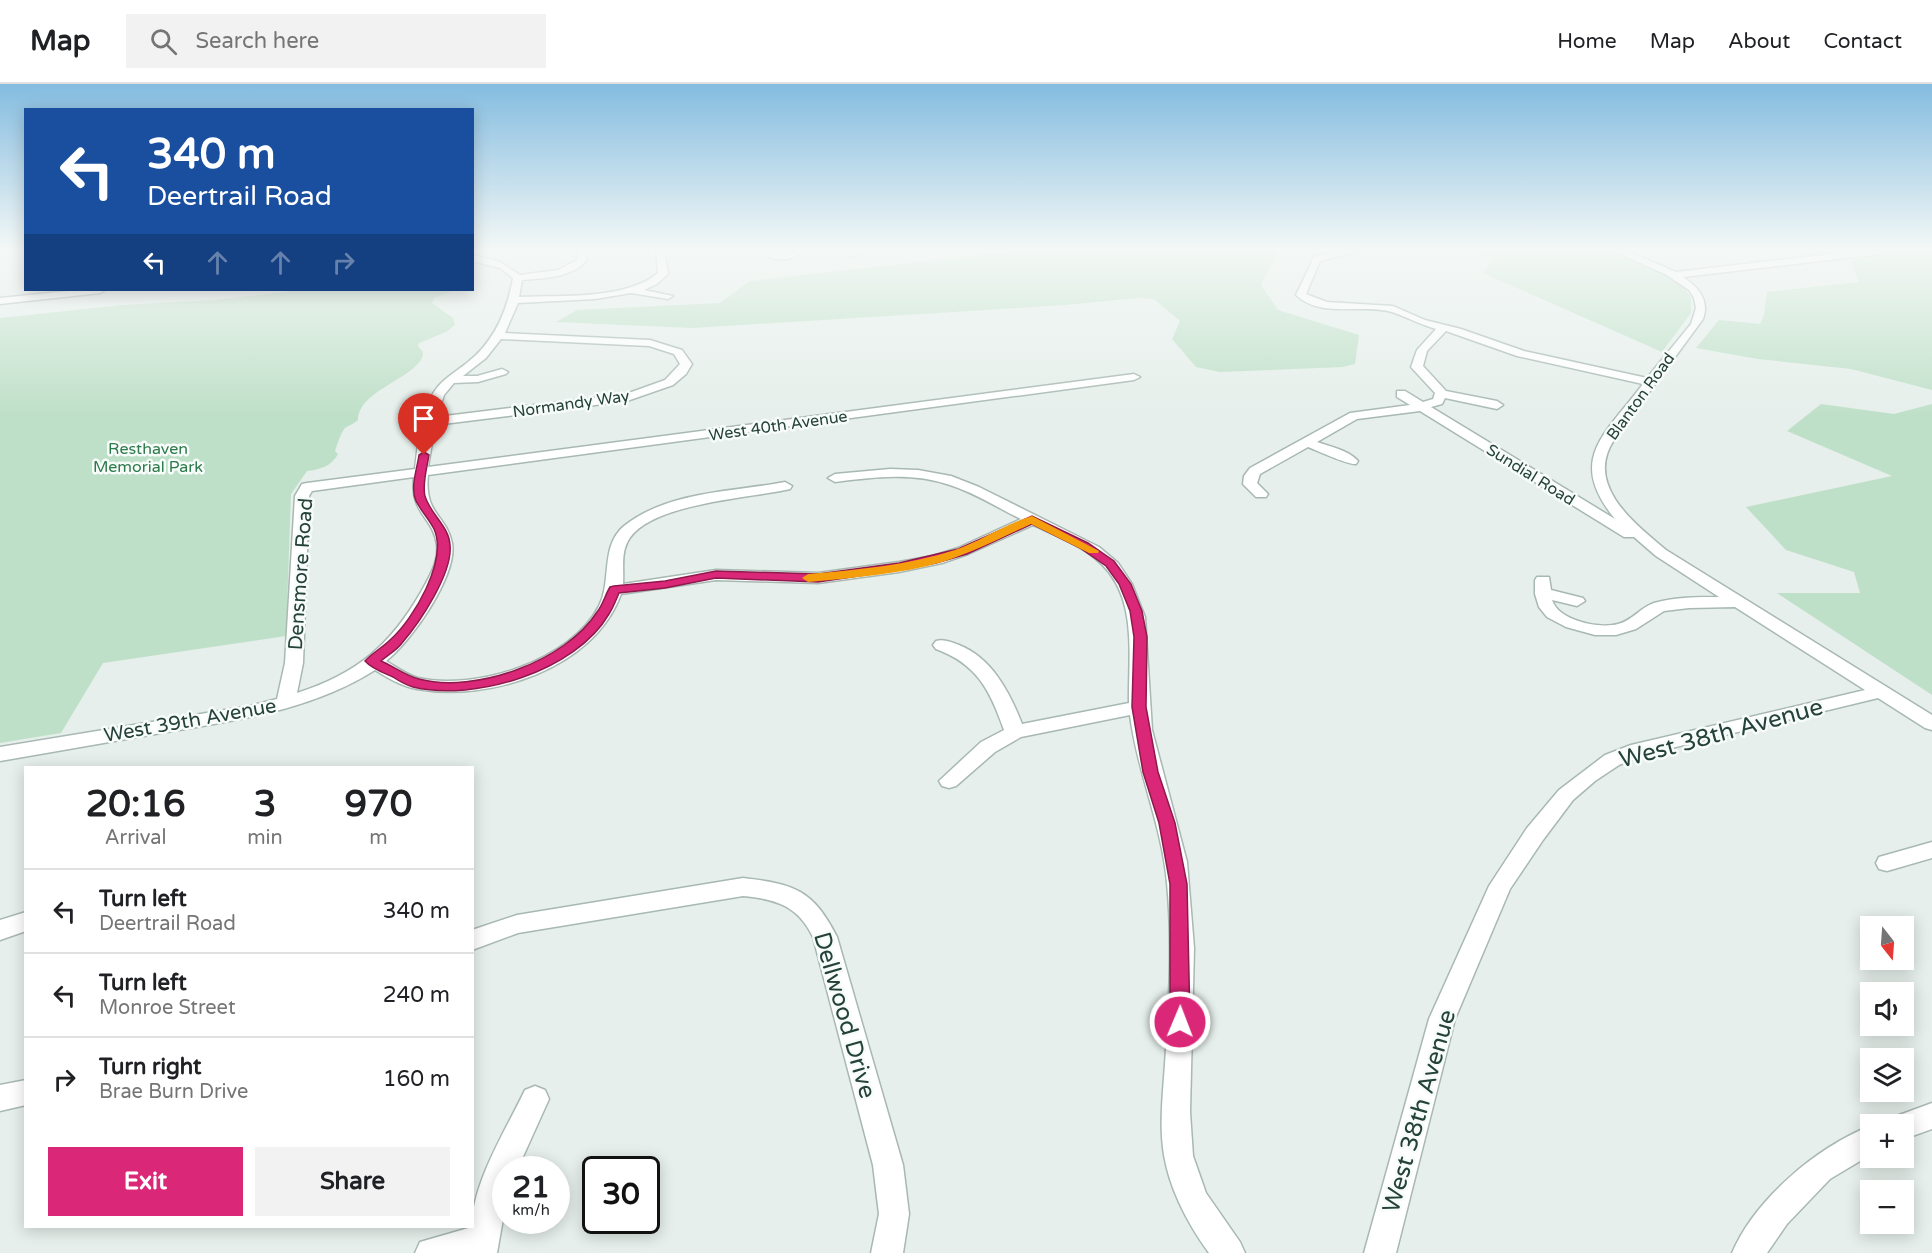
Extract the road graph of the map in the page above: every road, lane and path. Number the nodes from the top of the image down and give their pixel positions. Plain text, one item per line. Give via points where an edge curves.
1 (513, 306) edge
2 (1332, 306) edge
3 (1700, 306) edge
4 (1443, 328) junction
5 (499, 336) junction
6 (502, 372) dead end
7 (1134, 377) dead end
8 (451, 380) junction
9 (1651, 382) junction
10 (1401, 394) dead end
11 (1441, 394) junction
12 (1497, 405) dead end
13 (1421, 406) junction
14 (430, 422) junction
15 (1306, 442) junction
16 (1351, 461) dead end
17 (422, 472) junction
18 (835, 478) dead end
19 (785, 486) dead end
20 (1261, 494) dead end
21 (1032, 520) junction
22 (1662, 553) junction
23 (614, 590) junction
24 (1577, 601) dead end
25 (1739, 602) junction
26 (942, 645) dead end
27 (372, 661) junction
28 (1881, 692) junction
29 (285, 703) junction
30 (1139, 707) junction
31 (1932, 724) edge
32 (1015, 732) junction
33 (0, 754) edge
34 (949, 782) dead end
35 (1932, 850) edge
36 (1887, 863) dead end
37 (24, 922) edge
38 (0, 930) edge
39 (474, 939) edge
40 (24, 1092) edge
41 (0, 1098) edge
42 (535, 1099) dead end
43 (1932, 1116) edge
44 (1914, 1122) edge
45 (1860, 1146) edge
46 (482, 1246) edge
47 (431, 1253) edge
48 (887, 1253) edge
49 (1229, 1253) edge
50 (1380, 1253) edge
51 (1748, 1253) edge

1 - 5 street, West 39th Avenue
2 - 4 street via 1393,309
3 - 9 street, Blanton Road via 1692,330
4 - 9 street via 1547,361
4 - 11 street via 1422,350 1417,367
5 - 8 street, West 39th Avenue via 485,353
5 - 14 street, Normandy Way via 650,343 678,352 686,364 674,380 627,397
6 - 8 street via 478,379
7 - 17 street, West 40th Avenue
8 - 14 street, West 39th Avenue via 438,394
9 - 22 street, Blanton Road via 1606,442 1597,467 1603,487 1619,514
10 - 13 street, Sundial Road
11 - 12 street
11 - 13 street via 1438,401
13 - 15 street via 1354,416
13 - 22 street, Sundial Road
14 - 17 street, West 39th Avenue
15 - 16 street
15 - 20 street via 1255,471 1250,484
17 - 27 street, West 39th Avenue via 421,499 445,544 443,560 413,620 396,642
17 - 29 street, Densmore Road via 308,487 302,496 294,663
18 - 21 street via 888,472 920,474 947,480
19 - 23 street via 689,503 651,515 627,532 618,544
21 - 23 street via 936,560 808,584 716,575
21 - 30 street via 1094,551 1110,563 1125,584 1136,611 1140,637
22 - 25 street, Blanton Road
23 - 27 street via 603,614 583,636 551,661 518,674 447,686 415,683
24 - 25 street via 1543,586 1548,608 1558,617 1579,626 1611,630 1628,627 1647,612 1667,605
25 - 28 street, Blanton Road
26 - 32 street via 970,657 989,674
27 - 29 street, West 39th Avenue via 321,691
28 - 31 street, Blanton Road
28 - 50 street, West 38th Avenue via 1638,750 1612,760 1566,795 1500,886 1442,1019
29 - 33 street, West 39th Avenue
30 - 32 street
30 - 49 street via 1179,884 1177,1123 1181,1167 1197,1208 1211,1233
32 - 34 street via 988,747
35 - 36 street
37 - 38 street
39 - 48 street, Dellwood Drive via 517,924 743,887 772,890 797,899 816,916 825,937 888,1165 894,1214
40 - 41 street
42 - 46 street via 493,1194
43 - 44 street
45 - 51 street via 1820,1169 1776,1213
46 - 47 street

